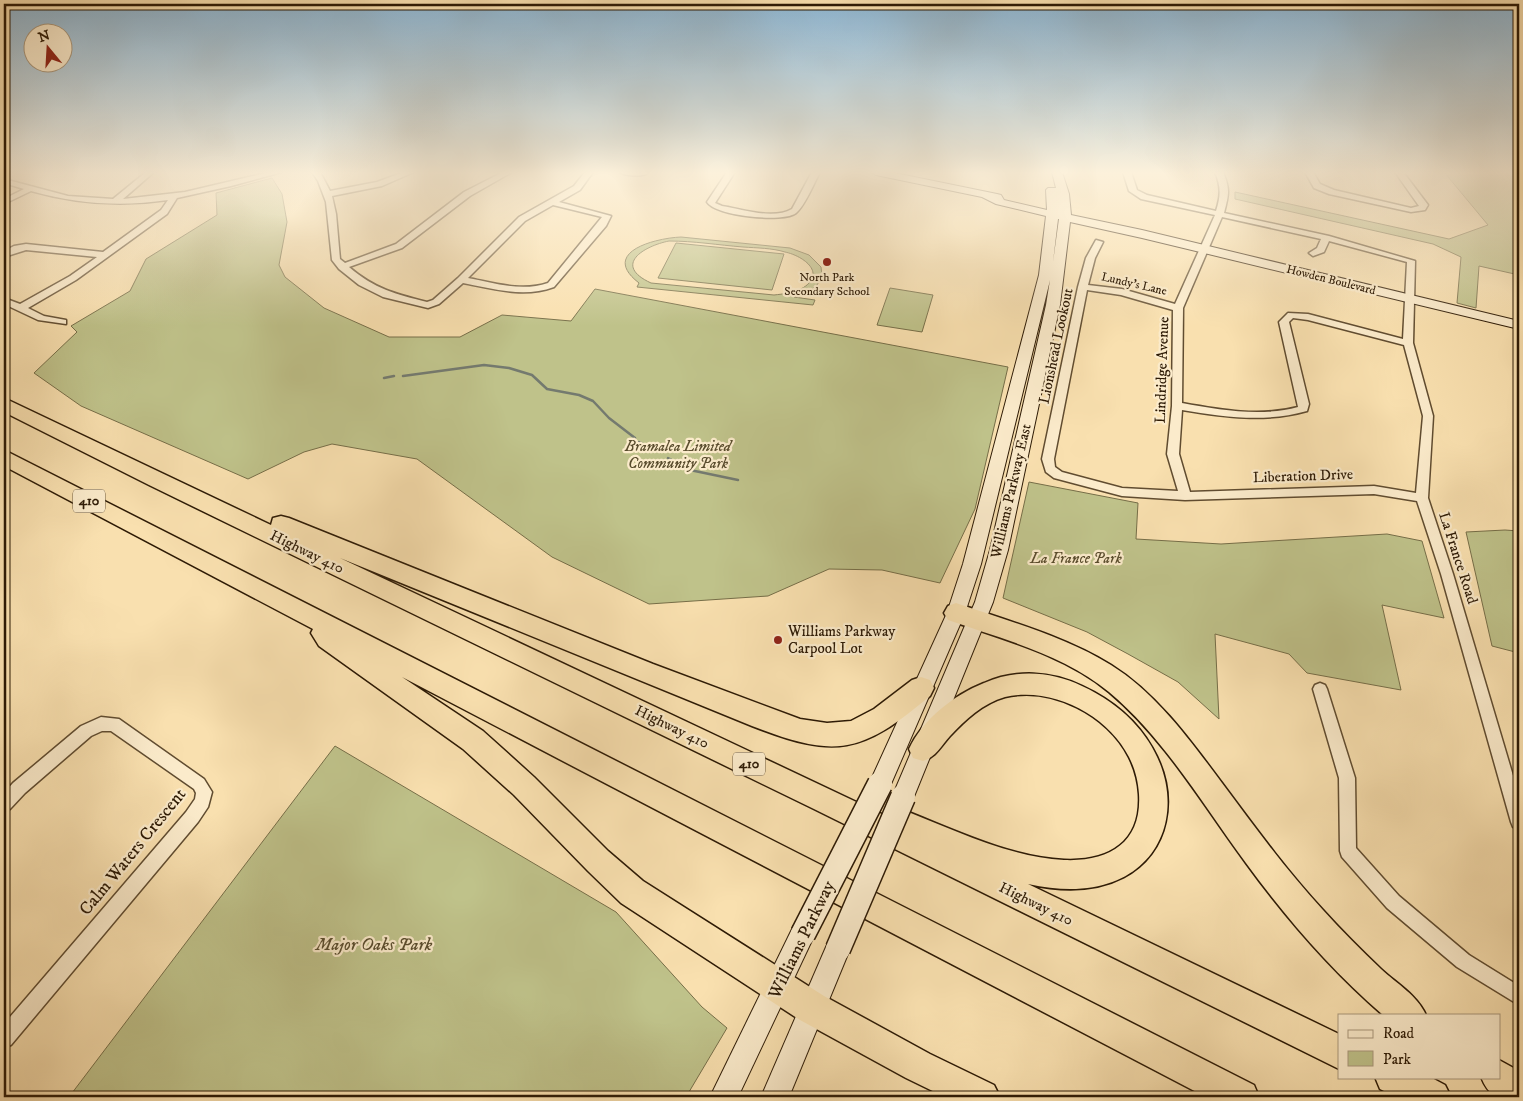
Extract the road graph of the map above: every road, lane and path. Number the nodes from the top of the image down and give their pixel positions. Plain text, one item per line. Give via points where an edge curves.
1 (148, 223) edge
2 (332, 223) edge
3 (429, 223) edge
4 (518, 223) edge
5 (603, 223) edge
6 (1057, 223) edge
7 (1058, 223) edge
8 (1096, 223) edge
9 (1215, 223) edge
10 (1258, 223) edge
11 (1326, 238) junction
12 (1099, 242) dead end
13 (1204, 248) junction
14 (4, 254) edge
15 (1313, 254) dead end
16 (105, 255) junction
17 (342, 267) junction
18 (461, 280) junction
19 (1083, 287) junction
20 (1409, 299) junction
21 (4, 301) edge
22 (21, 308) junction
23 (1178, 308) junction
24 (63, 322) dead end
25 (1519, 326) edge
26 (1408, 344) junction
27 (4, 404) edge
28 (1177, 406) junction
29 (4, 457) edge
30 (156, 480) junction
31 (1185, 496) junction
32 (1422, 498) junction
33 (308, 614) junction
34 (966, 616) junction
35 (921, 688) junction
36 (1320, 689) dead end
37 (922, 750) junction
38 (880, 784) joint
39 (902, 797) joint
40 (824, 800) junction
41 (4, 804) edge
42 (1519, 822) edge
43 (779, 988) junction
44 (1519, 996) edge
45 (812, 1008) junction
46 (1408, 1014) edge
47 (4, 1038) edge
48 (1338, 1052) edge
49 (1394, 1078) edge
50 (1500, 1078) edge
51 (1519, 1091) edge
52 (724, 1097) edge
53 (775, 1097) edge
54 (982, 1097) edge
55 (1242, 1097) edge
56 (1433, 1097) edge

1 - 16 street
2 - 17 street via 336,260
3 - 17 street via 399,246
4 - 18 street
5 - 18 street via 551,285 543,289
6 - 34 main road, Williams Parkway East via 972,564
7 - 34 main road, Williams Parkway East via 1053,304 999,550 984,602
8 - 13 main road, Howden Boulevard
9 - 13 street, Lindridge Avenue
10 - 11 street
11 - 15 street via 1321,250
11 - 20 street, La France Road via 1407,258 1411,261
12 - 19 street, Lionshead Lookout via 1091,252
13 - 20 main road, Howden Boulevard
13 - 23 street, Lindridge Avenue
14 - 16 street via 26,247
16 - 22 street
17 - 18 street via 362,283 386,295 417,304 436,302
19 - 23 street, Lundy's Lane via 1122,292
19 - 31 street, Lionshead Lookout via 1048,459 1050,469 1058,475 1122,492
20 - 25 main road, Howden Boulevard
20 - 26 street, La France Road
21 - 22 street
22 - 24 street via 41,318
23 - 28 street, Lindridge Avenue
26 - 28 street via 1308,316 1291,315 1284,322 1303,409 1292,413 1228,414
26 - 32 street, La France Road via 1428,416
27 - 30 highway, Highway 410 / 410
28 - 31 street, Lindridge Avenue via 1173,454
29 - 33 highway, 410
30 - 35 highway via 186,483 369,561 792,728 823,735 858,731
30 - 40 highway, Highway 410 / 410
31 - 32 street, Liberation Drive via 1374,490
32 - 42 street, La France Road
33 - 43 highway via 328,639 473,740 632,892
33 - 55 highway, 410
34 - 35 main road, Williams Parkway East
34 - 37 main road, Williams Parkway East
34 - 46 highway via 1066,654 1117,684 1151,715 1275,878 1340,954
35 - 38 main road, Williams Parkway East
36 - 44 street via 1347,778 1348,851 1393,902 1463,960
37 - 39 main road, Williams Parkway East
37 - 40 highway via 957,712 985,693 1011,685 1054,686 1094,703 1131,736 1153,784 1153,819 1144,843 1118,864 1088,874 1063,875 1015,865 853,804
38 - 43 main road, Williams Parkway, bridge
39 - 45 main road, Williams Parkway, bridge
40 - 48 highway, Highway 410 / 410
41 - 47 street, Calm Waters Crescent via 86,731 100,724 114,724 199,784 204,792 202,802 192,817
43 - 45 highway
43 - 52 main road, Williams Parkway
45 - 53 main road, Williams Parkway
45 - 54 highway
49 - 56 highway
50 - 51 highway

